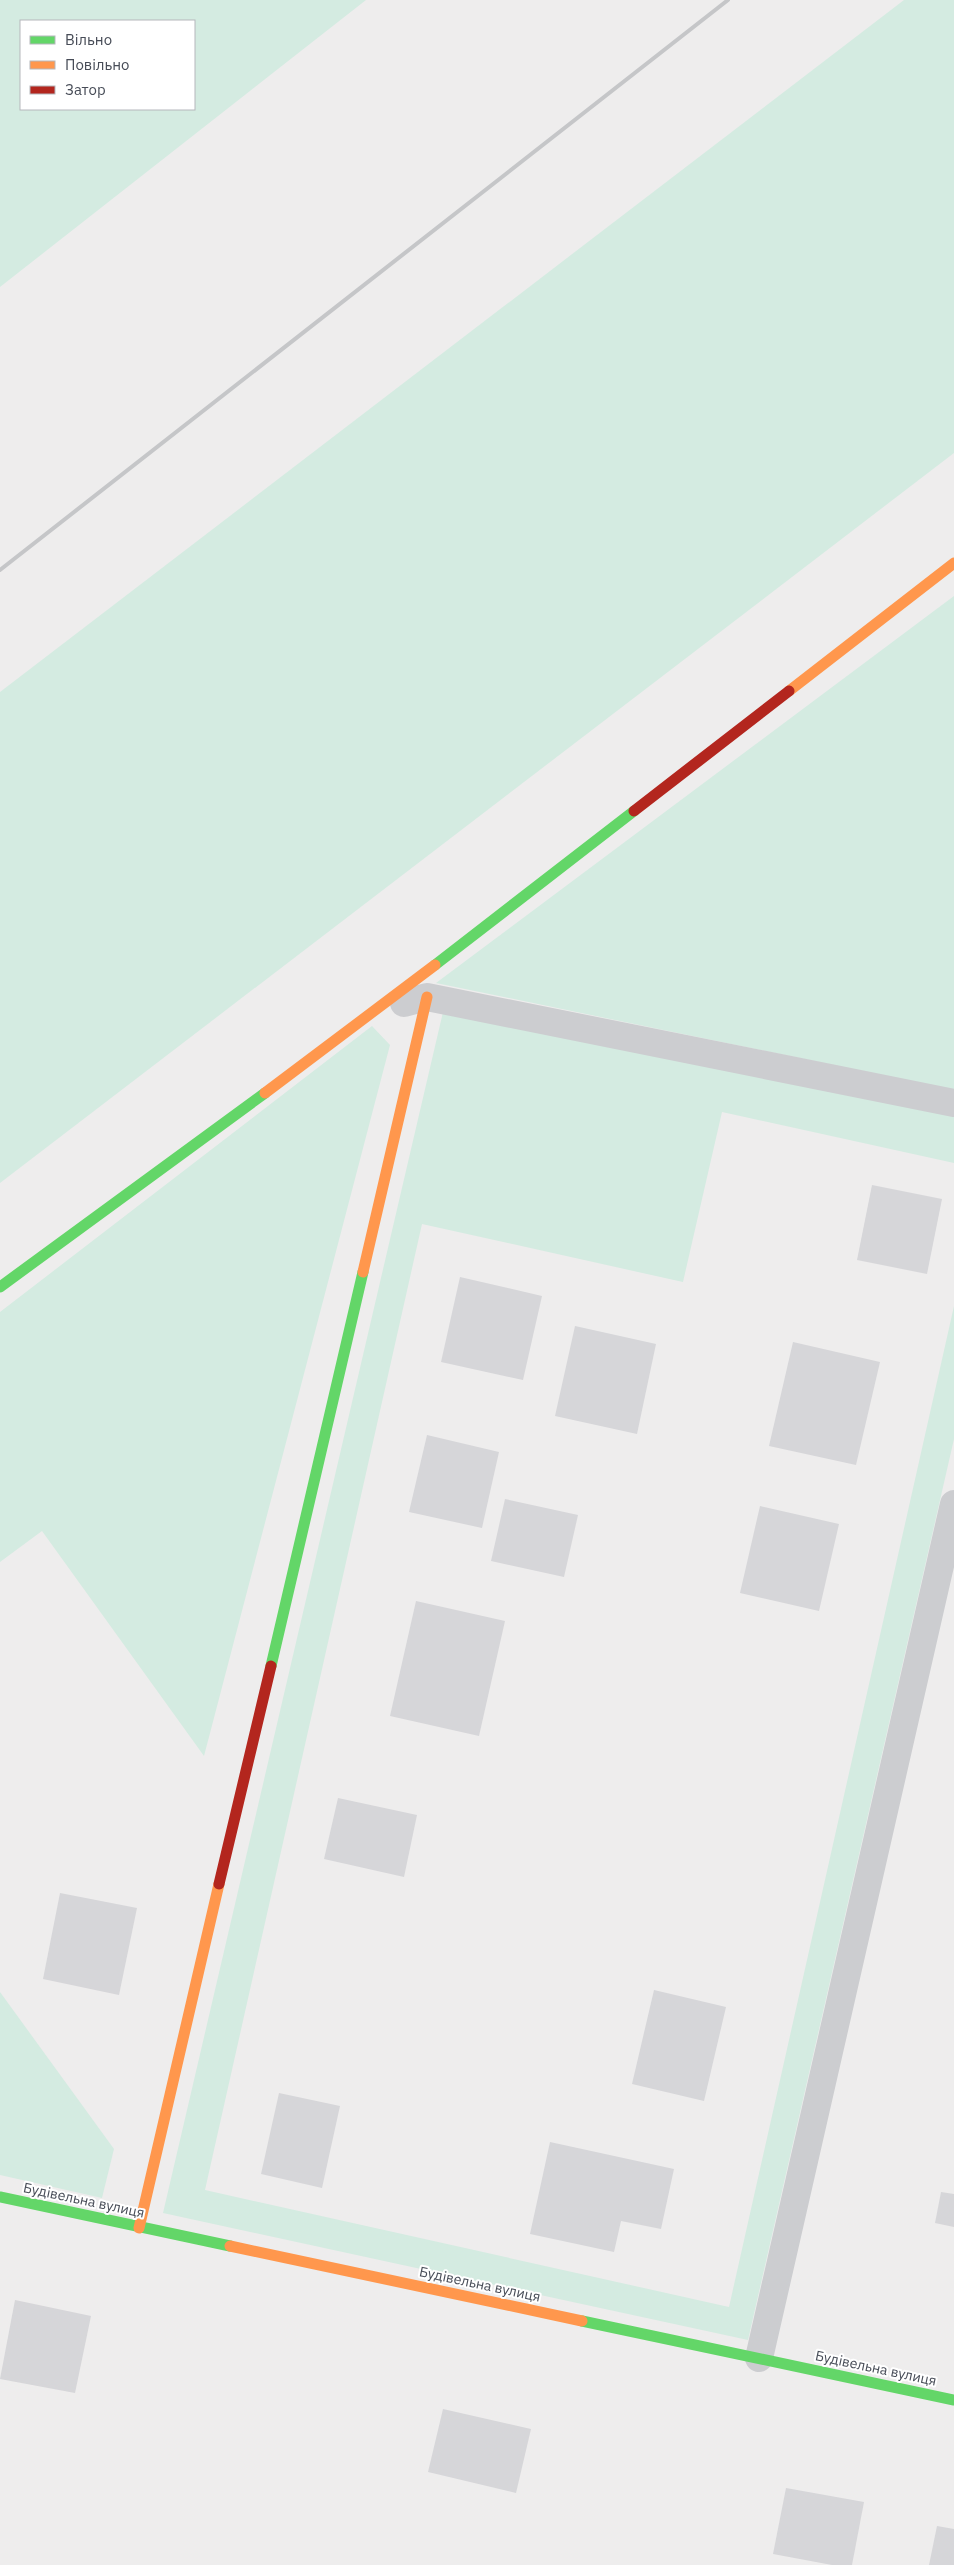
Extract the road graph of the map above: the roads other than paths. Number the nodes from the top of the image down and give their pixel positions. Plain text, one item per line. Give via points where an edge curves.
1 (954, 563) edge
2 (427, 996) junction
3 (376, 1010) junction
4 (954, 1103) edge
5 (0, 1287) edge
6 (954, 1504) edge
7 (0, 2197) edge
8 (138, 2228) junction
9 (759, 2358) junction
10 (954, 2400) edge

1 - 3 street
2 - 3 street
2 - 4 street
2 - 8 street
3 - 5 street
6 - 9 street
7 - 8 street, Будівельна вулиця
8 - 9 street, Будівельна вулиця
9 - 10 street, Будівельна вулиця

